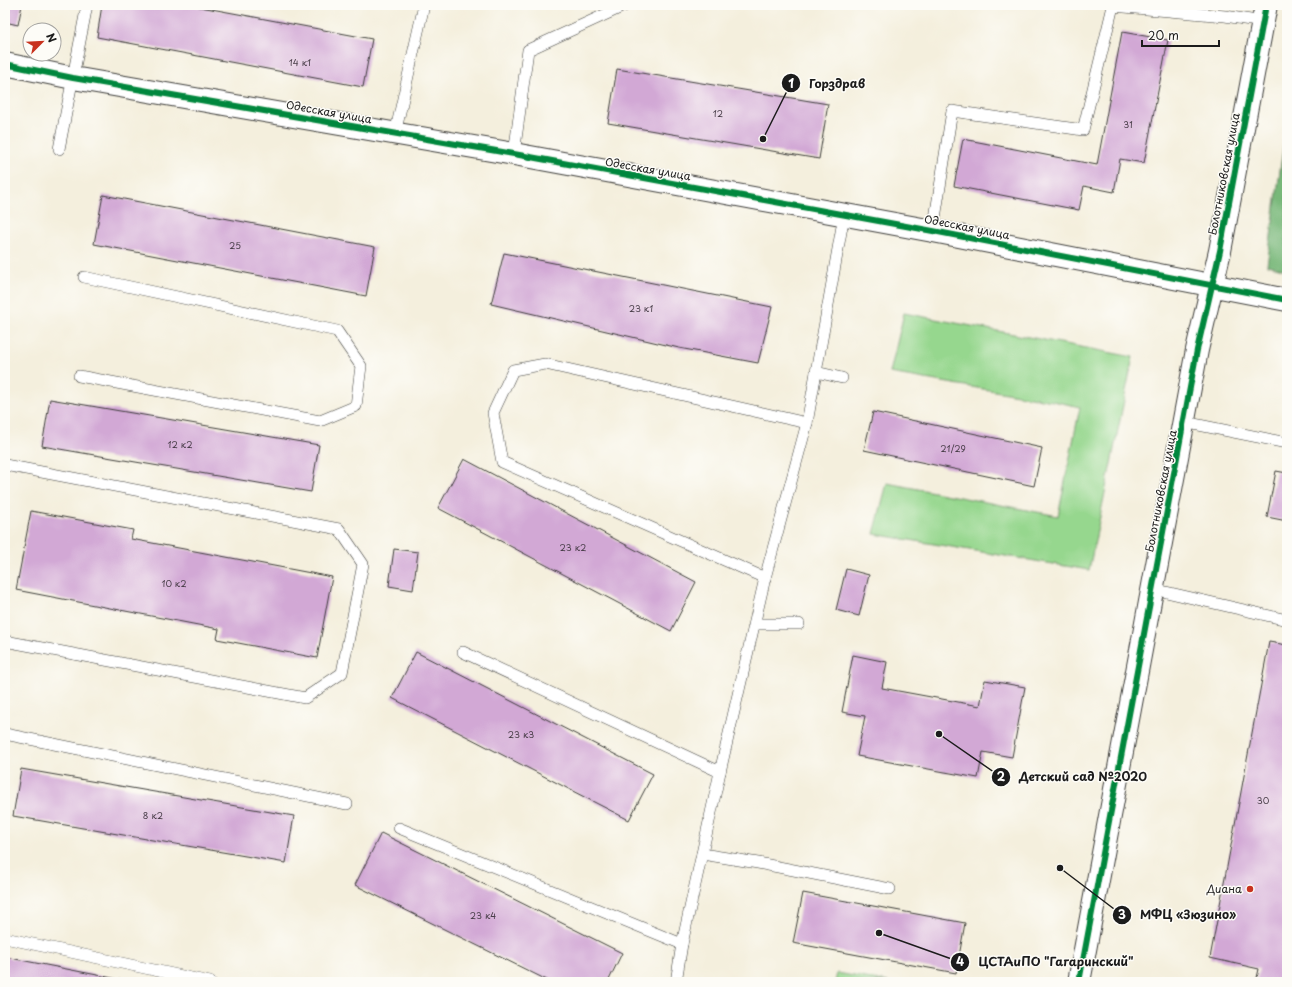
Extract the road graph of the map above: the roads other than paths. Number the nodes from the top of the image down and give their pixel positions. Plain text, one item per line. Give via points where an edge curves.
1 (87, 5) edge
2 (424, 5) edge
3 (626, 5) edge
4 (1113, 5) edge
5 (1265, 13) edge
6 (5, 64) edge
7 (73, 78) junction
8 (395, 134) junction
9 (60, 149) dead end
10 (514, 154) junction
11 (844, 215) junction
12 (933, 231) junction
13 (84, 277) dead end
14 (1212, 286) junction
15 (1287, 300) edge
16 (816, 372) junction
17 (80, 376) dead end
18 (842, 378) dead end
19 (1184, 422) junction
20 (807, 423) junction
21 (1287, 443) edge
22 (5, 465) edge
23 (765, 578) junction
24 (1152, 590) junction
25 (1287, 620) edge
26 (755, 624) junction
27 (799, 624) dead end
28 (5, 641) edge
29 (464, 652) dead end
30 (5, 734) edge
31 (720, 772) junction
32 (347, 804) dead end
33 (399, 828) dead end
34 (702, 854) junction
35 (890, 889) dead end
36 (5, 938) edge
37 (682, 944) junction
38 (210, 982) edge
39 (676, 982) edge
40 (1079, 982) edge

1 - 7 lane
2 - 8 lane
3 - 10 lane via 528,50
4 - 5 lane via 1225,16
4 - 12 lane via 1083,130 952,111
5 - 14 street, Болотниковская улица
6 - 7 street, Одесская улица
7 - 8 street, Одесская улица
7 - 9 lane
8 - 10 street, Одесская улица
10 - 11 street, Одесская улица
11 - 12 street, Одесская улица
11 - 16 lane
12 - 14 street, Одесская улица
13 - 17 lane via 337,332 361,366 356,406 320,421
14 - 15 street, Одесская улица
14 - 19 street, Болотниковская улица
16 - 18 lane
16 - 20 lane
19 - 21 lane
19 - 24 street, Болотниковская улица
20 - 23 lane
20 - 23 lane via 545,364 513,370 493,413 502,462
22 - 28 lane via 340,529 363,564 342,673 305,698
23 - 26 lane
24 - 25 lane
24 - 40 street, Болотниковская улица
26 - 27 lane
26 - 31 lane
29 - 31 lane
30 - 32 lane
31 - 34 lane
33 - 37 lane
34 - 35 lane
34 - 37 lane
36 - 38 lane
37 - 39 lane

